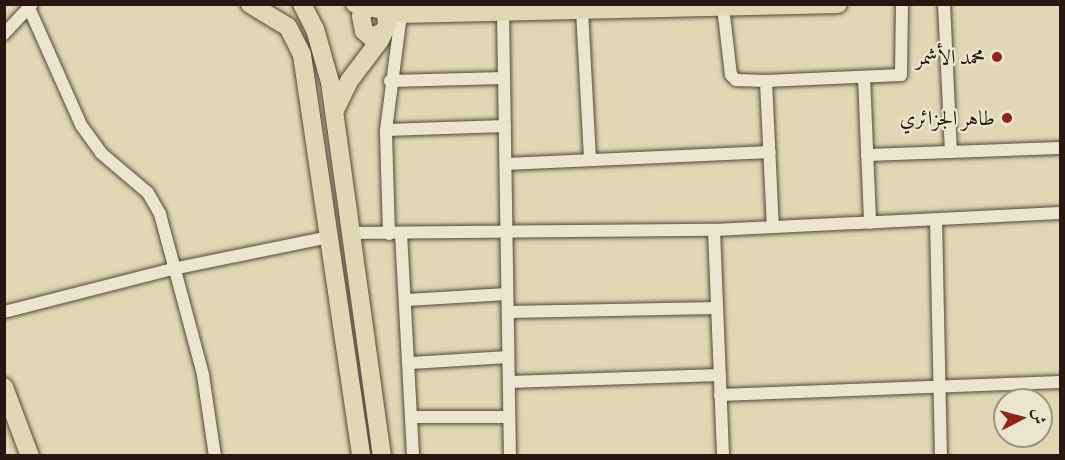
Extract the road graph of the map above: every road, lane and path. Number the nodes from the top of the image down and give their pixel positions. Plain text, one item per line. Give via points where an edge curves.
1 (250, 4) edge
2 (302, 4) edge
3 (837, 4) edge
4 (902, 4) edge
5 (944, 4) edge
6 (775, 5) edge
7 (31, 6) edge
8 (360, 6) edge
9 (723, 7) junction
10 (391, 10) edge
11 (582, 11) junction
12 (502, 13) junction
13 (383, 32) junction
14 (4, 34) edge
15 (864, 76) junction
16 (504, 78) junction
17 (390, 81) junction
18 (766, 81) junction
19 (334, 112) junction
20 (505, 126) junction
21 (386, 130) junction
22 (1060, 148) edge
23 (770, 152) junction
24 (951, 152) junction
25 (867, 155) junction
26 (590, 160) junction
27 (506, 164) junction
28 (1060, 213) edge
29 (936, 220) junction
30 (870, 223) junction
31 (773, 227) junction
32 (507, 230) junction
33 (714, 230) junction
34 (350, 233) junction
35 (395, 234) junction
36 (329, 237) junction
37 (173, 269) junction
38 (507, 294) junction
39 (407, 300) junction
40 (717, 308) junction
41 (4, 312) edge
42 (508, 312) junction
43 (508, 357) junction
44 (411, 363) junction
45 (720, 375) junction
46 (509, 382) junction
47 (1060, 382) edge
48 (4, 387) edge
49 (939, 387) junction
50 (720, 395) junction
51 (412, 417) junction
52 (509, 417) junction
53 (30, 456) edge
54 (215, 456) edge
55 (361, 456) edge
56 (382, 456) edge
57 (413, 456) edge
58 (510, 456) edge
59 (723, 456) edge
60 (941, 456) edge

1 - 36 main road via 288,27 305,66
2 - 19 main road via 321,48
3 - 6 main road
4 - 15 street via 901,75
5 - 24 street
6 - 9 main road
7 - 14 street
7 - 37 street via 81,125 101,153 148,193 160,214
8 - 10 main road
8 - 13 main road via 364,31 371,37
9 - 11 main road
9 - 18 street via 730,75 736,80
10 - 12 main road
10 - 13 main road
10 - 17 street
11 - 12 main road
11 - 26 street
12 - 16 street
13 - 19 main road via 349,81
15 - 18 street
15 - 25 street
16 - 17 street
16 - 20 street
17 - 21 street
18 - 23 street
19 - 34 main road
20 - 21 street
20 - 27 street
21 - 35 street
22 - 24 street
23 - 26 street
23 - 31 street
24 - 25 street
25 - 30 street
26 - 27 street
27 - 32 street
28 - 29 street
29 - 30 street
29 - 49 street
30 - 31 street
31 - 33 street
32 - 33 street
32 - 35 street
32 - 38 street
33 - 40 street
34 - 35 street
34 - 56 main road
35 - 39 street
36 - 37 street
36 - 55 main road
37 - 41 street
37 - 54 street via 203,375
38 - 39 street
38 - 42 street
39 - 44 street
40 - 42 street
40 - 45 street
42 - 43 street
43 - 44 street
43 - 46 street
44 - 51 street
45 - 46 street
45 - 50 street
46 - 52 street
47 - 49 street
48 - 53 main road
49 - 50 street
49 - 60 street
50 - 59 street
51 - 52 street
51 - 57 street
52 - 58 street

